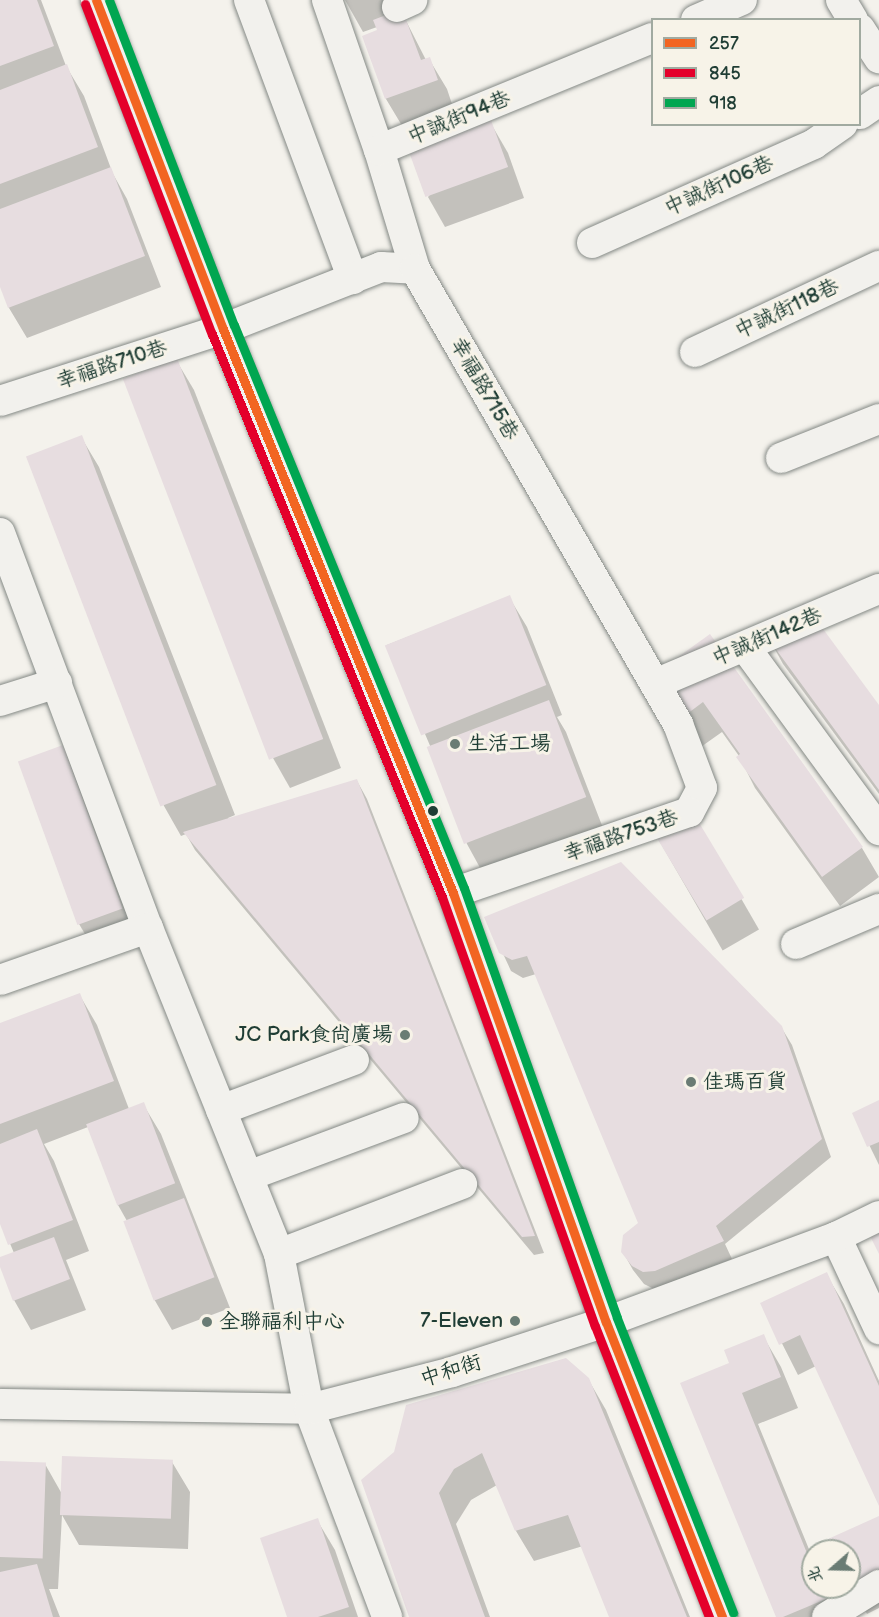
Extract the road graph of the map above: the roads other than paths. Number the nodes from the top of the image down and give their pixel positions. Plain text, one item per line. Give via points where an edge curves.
1 (96, 0) edge
2 (249, 0) edge
3 (327, 0) edge
4 (742, 0) edge
5 (840, 0) edge
6 (701, 18) edge
7 (852, 18) edge
8 (861, 31) edge
9 (651, 38) edge
10 (879, 58) edge
11 (879, 101) edge
12 (861, 113) edge
13 (840, 126) edge
14 (379, 150) junction
15 (592, 243) dead end
16 (879, 266) edge
17 (415, 269) junction
18 (353, 279) junction
19 (223, 329) junction
20 (695, 352) dead end
21 (0, 401) edge
22 (879, 419) edge
23 (781, 458) dead end
24 (0, 533) edge
25 (878, 592) edge
26 (744, 647) junction
27 (57, 683) junction
28 (656, 684) junction
29 (0, 701) edge
30 (879, 830) edge
31 (453, 893) junction
32 (879, 909) edge
33 (148, 928) junction
34 (796, 944) dead end
35 (0, 981) edge
36 (354, 1060) dead end
37 (221, 1110) junction
38 (404, 1118) dead end
39 (248, 1176) junction
40 (462, 1184) dead end
41 (879, 1216) edge
42 (836, 1237) junction
43 (279, 1254) junction
44 (606, 1322) junction
45 (879, 1329) edge
46 (0, 1404) edge
47 (309, 1409) junction
48 (879, 1585) edge
49 (387, 1617) edge
50 (722, 1617) edge
51 (827, 1617) edge

1 - 19 street
2 - 18 street
3 - 14 street
4 - 6 street
5 - 7 street
8 - 10 street
9 - 14 street, 中誠街94巷
11 - 12 street
13 - 15 street, 中誠街106巷 via 814,144
14 - 17 street
16 - 20 street, 中誠街118巷
17 - 18 street via 381,267
17 - 28 street, 幸福路715巷
18 - 19 street
19 - 21 street, 幸福路710巷
19 - 31 street
22 - 23 street
24 - 27 street
25 - 26 street, 中誠街142巷
26 - 28 street, 中誠街142巷
26 - 30 street
27 - 29 street
27 - 33 street
28 - 31 street, 幸福路753巷 via 678,723 702,788 689,812
31 - 44 street
32 - 34 street
33 - 35 street
33 - 37 street
36 - 37 street
37 - 39 street
38 - 39 street
39 - 43 street
40 - 43 street
41 - 42 street, 中和街
42 - 44 street, 中和街
42 - 45 street
43 - 47 street
44 - 47 street, 中和街 via 452,1372
44 - 50 street
46 - 47 street, 中和街
47 - 49 street
48 - 51 street

